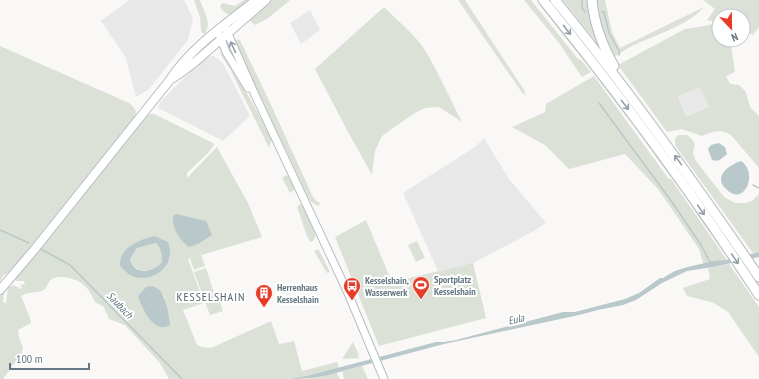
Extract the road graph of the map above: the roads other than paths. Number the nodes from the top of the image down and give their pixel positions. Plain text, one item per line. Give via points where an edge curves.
1 (256, 0) edge
2 (266, 0) edge
3 (543, 0) edge
4 (555, 0) edge
5 (592, 0) edge
6 (224, 25) junction
7 (217, 31) junction
8 (224, 37) junction
9 (610, 65) junction
10 (170, 79) junction
11 (759, 276) edge
12 (0, 290) edge
13 (759, 295) edge
14 (384, 379) edge

1 - 6 main road
2 - 8 main road
3 -> 13 highway via 680,180
4 - 9 highway
5 - 9 highway via 598,31
6 - 7 main road
6 - 8 main road
7 - 8 main road
7 - 10 main road via 192,51
8 - 10 main road via 180,74
8 - 14 main road via 256,97 333,258
11 -> 9 highway
10 - 12 main road

